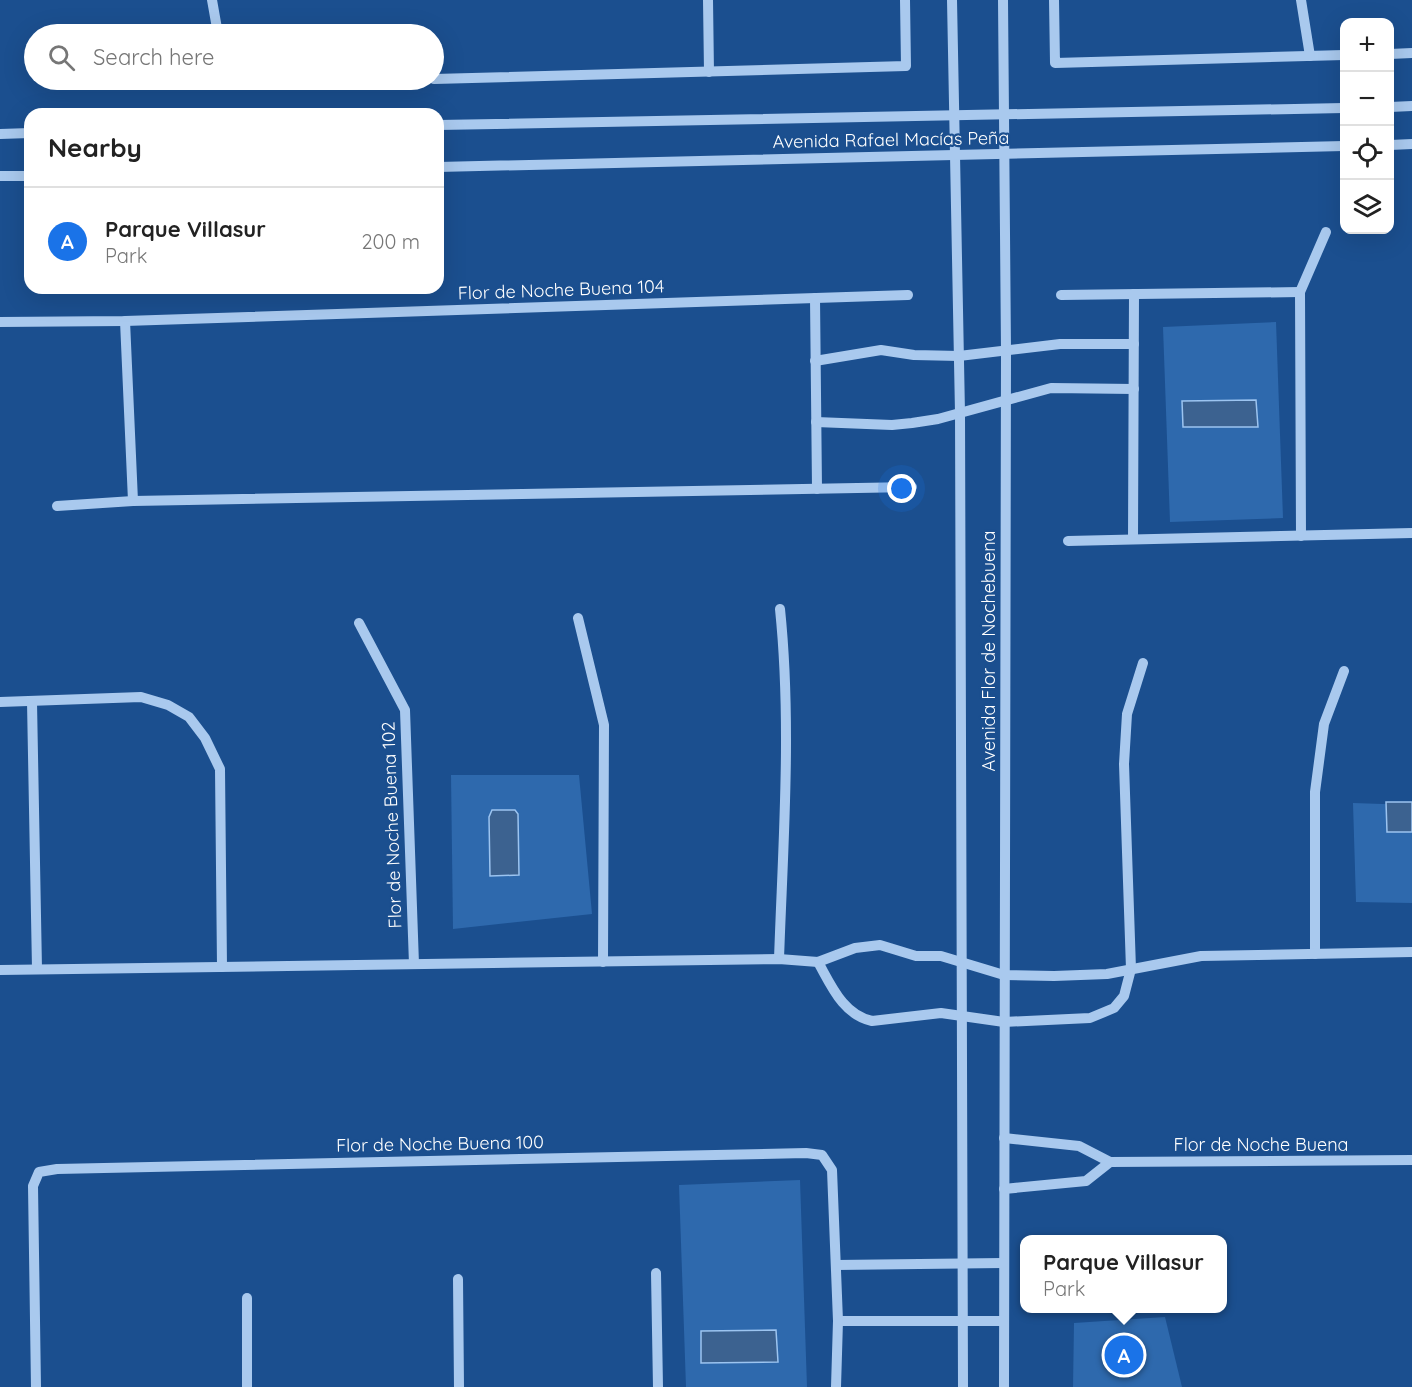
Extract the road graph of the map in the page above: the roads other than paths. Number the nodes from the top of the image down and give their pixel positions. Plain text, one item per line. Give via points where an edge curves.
1 (212, 0) edge
2 (708, 0) edge
3 (905, 0) edge
4 (952, 0) edge
5 (1003, 0) edge
6 (1054, 0) edge
7 (1301, 0) edge
8 (216, 24) edge
9 (1412, 53) edge
10 (1394, 54) edge
11 (1340, 55) edge
12 (1310, 56) junction
13 (710, 72) junction
14 (444, 79) edge
15 (1412, 106) edge
16 (1394, 107) edge
17 (1340, 108) edge
18 (1004, 114) junction
19 (954, 115) junction
20 (444, 125) edge
21 (24, 133) edge
22 (0, 134) edge
23 (1412, 144) edge
24 (1394, 145) edge
25 (1340, 146) edge
26 (1004, 153) junction
27 (955, 155) junction
28 (444, 166) edge
29 (24, 176) edge
30 (0, 177) edge
31 (1326, 232) dead end
32 (1300, 292) junction
33 (1134, 294) junction
34 (908, 295) dead end
35 (1061, 295) dead end
36 (815, 298) junction
37 (125, 321) junction
38 (0, 322) edge
39 (1134, 344) junction
40 (1006, 351) junction
41 (959, 356) junction
42 (815, 361) junction
43 (1134, 389) junction
44 (1006, 400) junction
45 (960, 413) junction
46 (816, 422) junction
47 (912, 487) dead end
48 (817, 489) junction
49 (133, 501) junction
50 (57, 506) dead end
51 (1412, 533) edge
52 (1301, 536) junction
53 (1133, 539) junction
54 (1068, 541) dead end
55 (780, 609) dead end
56 (578, 618) dead end
57 (359, 623) dead end
58 (1143, 663) dead end
59 (1344, 671) dead end
60 (0, 702) edge
61 (32, 702) junction
62 (1412, 952) edge
63 (1315, 954) junction
64 (779, 959) junction
65 (603, 962) junction
66 (818, 962) junction
67 (962, 963) junction
68 (414, 964) junction
69 (222, 967) junction
70 (37, 969) junction
71 (1131, 969) junction
72 (0, 970) edge
73 (1004, 975) junction
74 (962, 1016) junction
75 (1004, 1022) junction
76 (1004, 1138) junction
77 (1412, 1160) edge
78 (1110, 1162) junction
79 (1004, 1189) junction
80 (1003, 1263) junction
81 (964, 1264) junction
82 (836, 1265) junction
83 (656, 1273) dead end
84 (458, 1279) dead end
85 (247, 1298) dead end
86 (838, 1321) junction
87 (964, 1321) junction
88 (1003, 1321) junction
89 (36, 1387) edge
90 (247, 1387) edge
91 (459, 1387) edge
92 (658, 1387) edge
93 (836, 1387) edge
94 (963, 1387) edge
95 (1004, 1387) edge

1 - 8 street
2 - 13 street
3 - 13 street via 906,66
4 - 19 street, Avenida Flor de Nochebuena
5 - 18 street, Avenida Flor de Nochebuena
6 - 12 street via 1055,63
7 - 12 street
9 - 10 street
11 - 12 street
13 - 14 street
15 - 16 street
17 - 18 street, Avenida Rafael Macías Peña
18 - 19 street, Avenida Rafael Macías Peña
18 - 26 street, Avenida Flor de Nochebuena
19 - 20 street, Avenida Rafael Macías Peña
19 - 27 street, Avenida Flor de Nochebuena
21 - 22 street
23 - 24 street
25 - 26 street, Avenida Rafael Macías Peña
26 - 27 street, Avenida Rafael Macías Peña
26 - 40 street, Avenida Flor de Nochebuena
27 - 28 street, Avenida Rafael Macías Peña
27 - 41 street, Avenida Flor de Nochebuena
29 - 30 street
31 - 32 street
32 - 33 street
32 - 52 street
33 - 35 street
33 - 39 street
34 - 36 street, Flor de Noche Buena 104
36 - 37 street, Flor de Noche Buena 104
36 - 42 street
37 - 38 street, Flor de Noche Buena 104
37 - 49 street
39 - 40 street via 1060,344
39 - 43 street
40 - 41 street
40 - 44 street, Avenida Flor de Nochebuena
41 - 42 street via 881,350
41 - 45 street, Avenida Flor de Nochebuena
42 - 46 street
43 - 44 street via 1058,387
43 - 53 street
44 - 45 street
44 - 73 street, Avenida Flor de Nochebuena
45 - 46 street via 892,425
45 - 67 street, Avenida Flor de Nochebuena
46 - 48 street
47 - 48 street
48 - 49 street
49 - 50 street
51 - 52 street
52 - 53 street
53 - 54 street
55 - 64 street via 787,672 787,725
56 - 65 street via 604,725
57 - 68 street, Flor de Noche Buena 102 via 405,710
58 - 71 street via 1127,714 1124,764
59 - 63 street via 1324,724 1314,792
60 - 61 street
61 - 69 street via 141,697 189,717 205,738 220,769
61 - 70 street
62 - 63 street
63 - 71 street via 1201,956
64 - 65 street
64 - 66 street
65 - 68 street
66 - 67 street via 855,948 880,945 916,956 941,956
66 - 74 street via 843,1004 861,1019 920,1014
67 - 73 street
67 - 74 street, Avenida Flor de Nochebuena
68 - 69 street
69 - 70 street
70 - 72 street
71 - 73 street via 1107,974
71 - 75 street via 1124,996 1102,1015
73 - 75 street, Avenida Flor de Nochebuena
74 - 75 street
74 - 81 street, Avenida Flor de Nochebuena
75 - 76 street, Avenida Flor de Nochebuena
76 - 78 street, Flor de Noche Buena via 1078,1146
76 - 79 street, Avenida Flor de Nochebuena
77 - 78 street, Flor de Noche Buena
78 - 79 street via 1086,1181
79 - 80 street
80 - 81 street
80 - 88 street
81 - 82 street
81 - 87 street
82 - 86 street, Flor de Noche Buena 100
82 - 89 street, Flor de Noche Buena 100 via 832,1170 822,1155 814,1154 57,1169 39,1172 33,1186
83 - 92 street
84 - 91 street
85 - 90 street
86 - 87 street
86 - 93 street, Flor de Noche Buena 100
87 - 88 street
87 - 94 street
88 - 95 street

